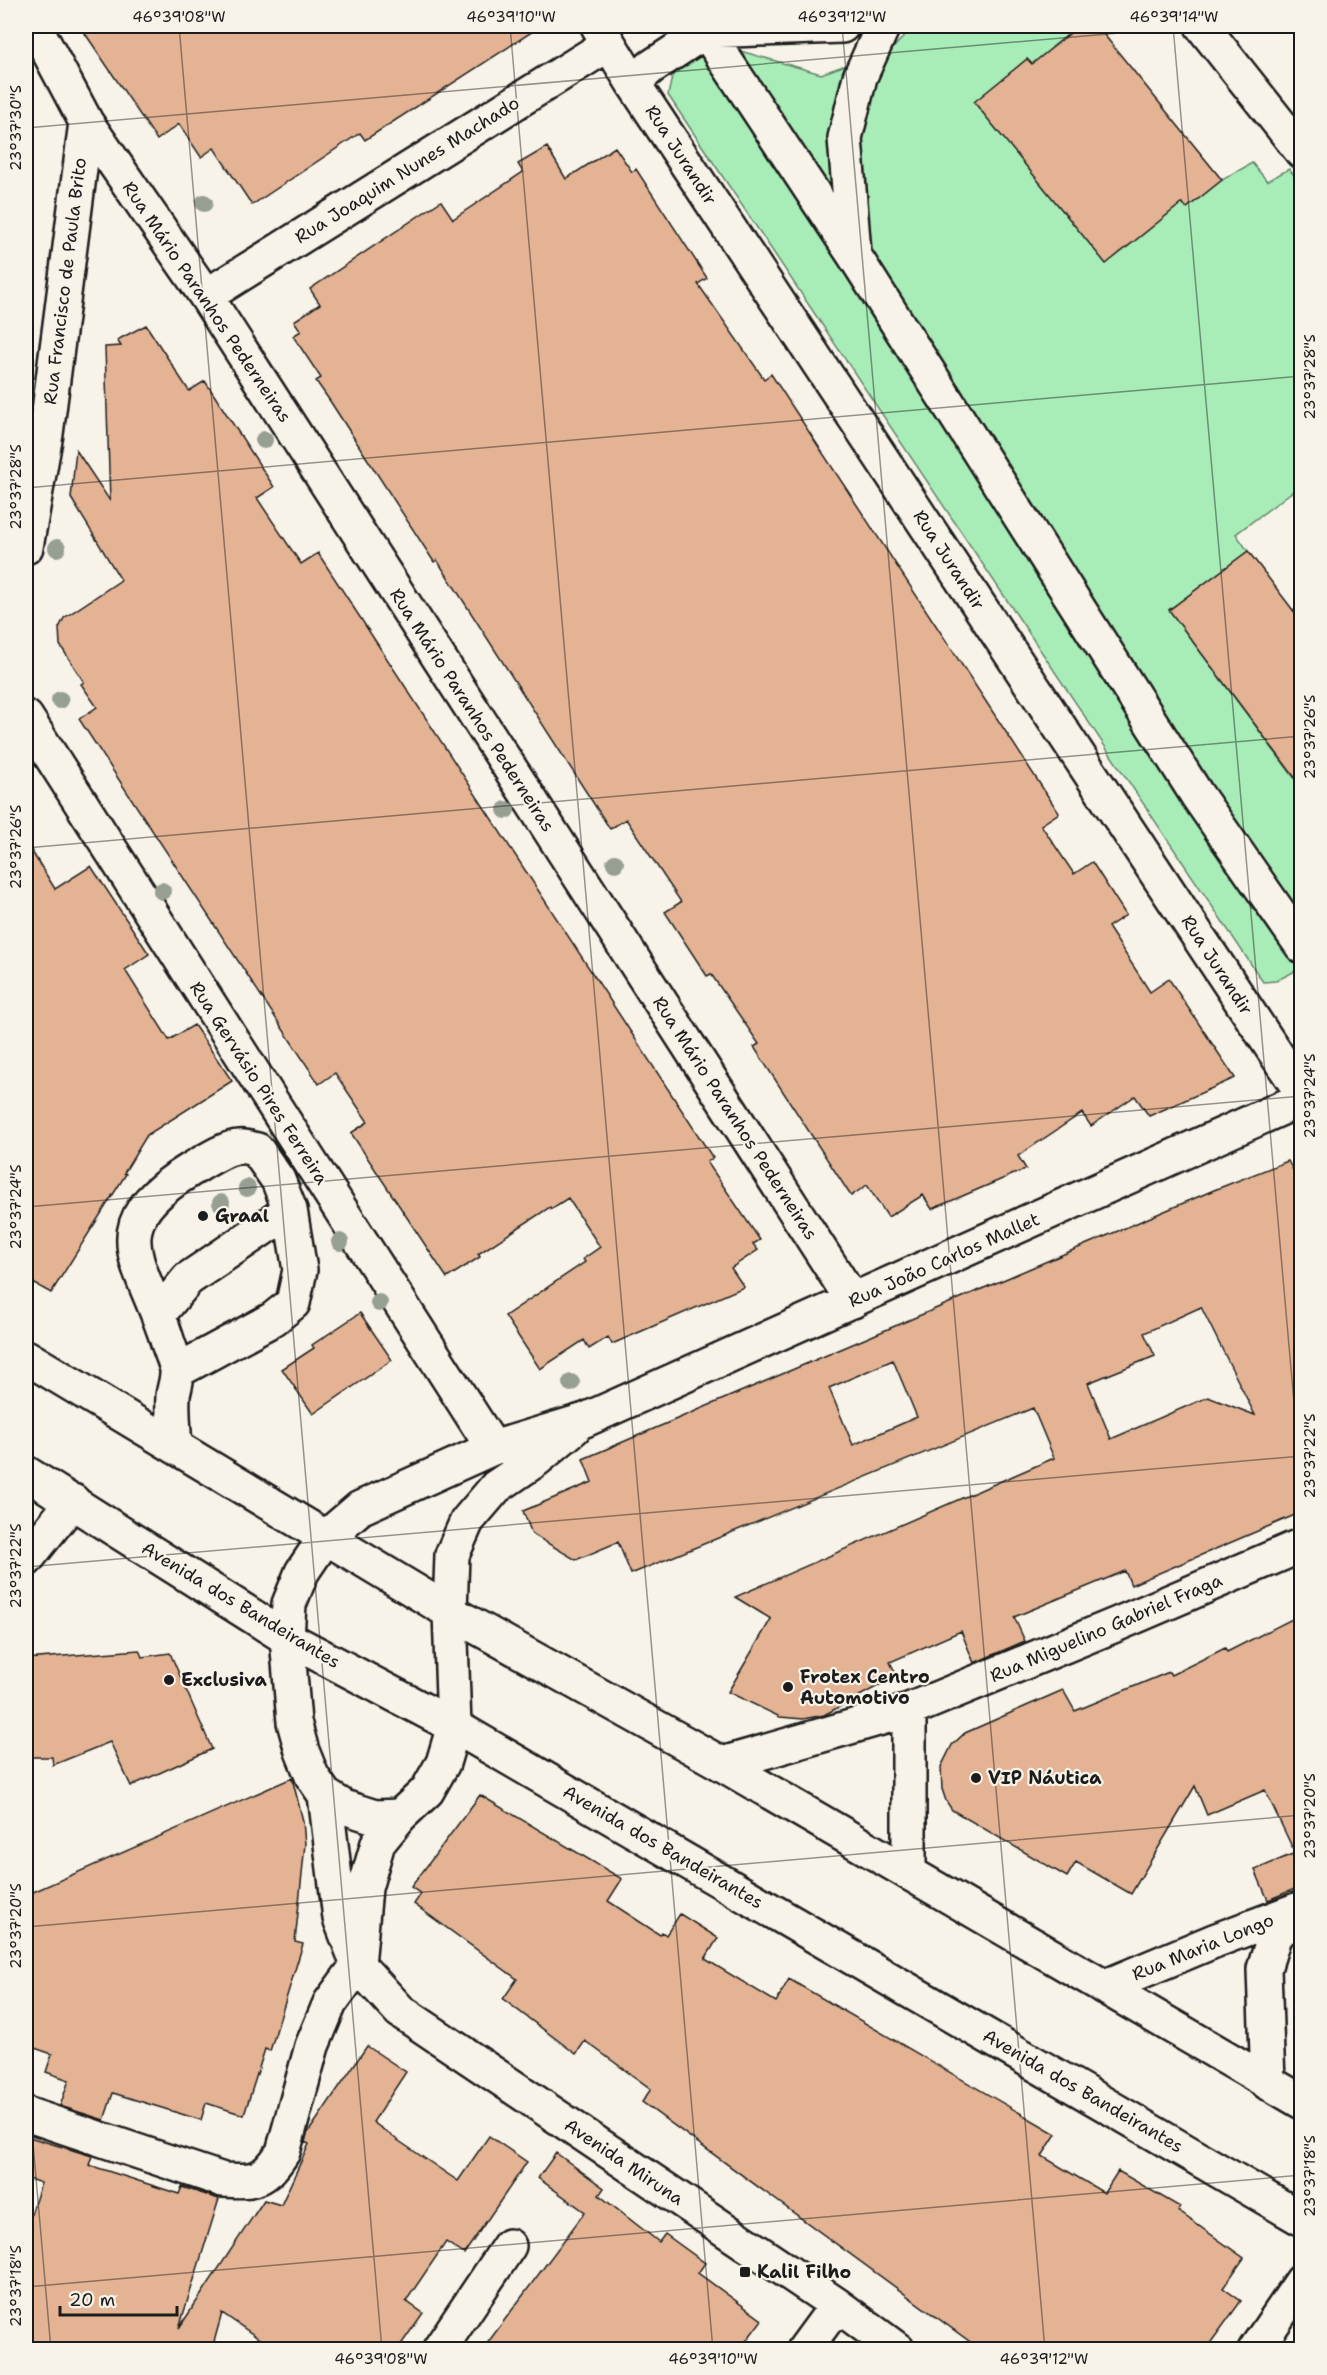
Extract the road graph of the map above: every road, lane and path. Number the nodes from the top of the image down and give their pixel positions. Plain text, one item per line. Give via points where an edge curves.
1 (35, 26) edge
2 (842, 26) edge
3 (883, 26) edge
4 (1202, 26) edge
5 (706, 31) junction
6 (604, 35) edge
7 (633, 84) junction
8 (86, 122) junction
9 (1302, 152) edge
10 (854, 255) junction
11 (206, 296) junction
12 (26, 547) edge
13 (26, 717) edge
14 (1302, 946) edge
15 (1302, 1093) edge
16 (1302, 1099) edge
17 (291, 1210) junction
18 (853, 1301) junction
19 (159, 1314) junction
20 (26, 1357) edge
21 (177, 1371) junction
22 (585, 1420) junction
23 (175, 1446) junction
24 (493, 1448) junction
25 (26, 1473) edge
26 (73, 1501) junction
27 (325, 1538) junction
28 (1302, 1545) edge
29 (26, 1560) edge
30 (450, 1612) junction
31 (287, 1638) junction
32 (909, 1710) junction
33 (454, 1726) junction
34 (722, 1764) junction
35 (325, 1795) junction
36 (400, 1816) junction
37 (909, 1873) junction
38 (1302, 1908) edge
39 (1302, 1915) edge
40 (358, 1965) junction
41 (1104, 1987) junction
42 (1268, 2082) junction
43 (1302, 2102) edge
44 (26, 2114) edge
45 (1302, 2219) edge
46 (509, 2246) dead end
47 (1302, 2281) edge
48 (837, 2305) junction
49 (439, 2349) edge
50 (804, 2349) edge
51 (898, 2349) edge
52 (1255, 2349) edge

1 - 8 main road
2 - 5 main road
3 - 10 main road via 860,77 845,138
4 - 9 main road
5 - 7 main road via 651,67
5 - 10 main road
6 - 7 main road, Rua Jurandir
6 - 11 main road, Rua Joaquim Nunes Machado
7 - 15 main road, Rua Jurandir
8 - 11 main road, Rua Mário Paranhos Pederneiras
8 - 12 main road, Rua Francisco de Paula Brito via 46,434
10 - 14 main road via 1197,795
11 - 18 main road, Rua Mário Paranhos Pederneiras
13 - 24 main road, Rua Gervásio Pires Ferreira
16 - 18 main road, Rua João Carlos Mallet
17 - 19 main road via 188,1279
17 - 19 main road via 278,1180 257,1150 238,1146 208,1159 163,1189 137,1219 133,1240 145,1287
17 - 21 main road via 300,1270 293,1303 273,1319
18 - 22 main road, Rua João Carlos Mallet
19 - 21 main road
20 - 23 main road
21 - 23 main road via 173,1399
22 - 24 main road, Rua João Carlos Mallet
22 - 30 main road, Rua João Carlos Mallet via 537,1460 496,1487 467,1521 452,1555
23 - 27 main road
24 - 27 main road, Rua João Carlos Mallet via 360,1508
25 - 26 main road, Avenida dos Bandeirantes
26 - 29 main road
26 - 31 main road, Avenida dos Bandeirantes
27 - 30 main road
27 - 31 main road, Rua João Carlos Mallet via 302,1572 289,1604
28 - 32 main road, Rua Miguelino Gabriel Fraga
30 - 33 main road, Rua João Carlos Mallet
30 - 34 main road
31 - 33 main road, Avenida dos Bandeirantes
31 - 35 main road, Rua João Carlos Mallet via 294,1722 312,1776
32 - 34 main road, Rua Miguelino Gabriel Fraga
32 - 37 main road
33 - 36 main road, Rua João Carlos Mallet via 443,1763 427,1791
33 - 45 main road, Avenida dos Bandeirantes
34 - 37 main road
35 - 36 main road via 344,1807 375,1817
35 - 40 main road, Avenida Miruna via 340,1918
36 - 40 main road via 378,1843 370,1865
37 - 41 main road
38 - 41 main road, Rua Maria Longo
39 - 42 main road, Rua Maria Longo via 1275,1934 1264,1969
40 - 44 main road via 330,2003 312,2046 283,2152 264,2176 246,2181 223,2180
40 - 48 main road, Avenida Miruna via 400,2011
41 - 42 main road
42 - 43 main road
46 - 49 main road
47 - 52 main road
48 - 50 main road
48 - 51 main road, Avenida Miruna

